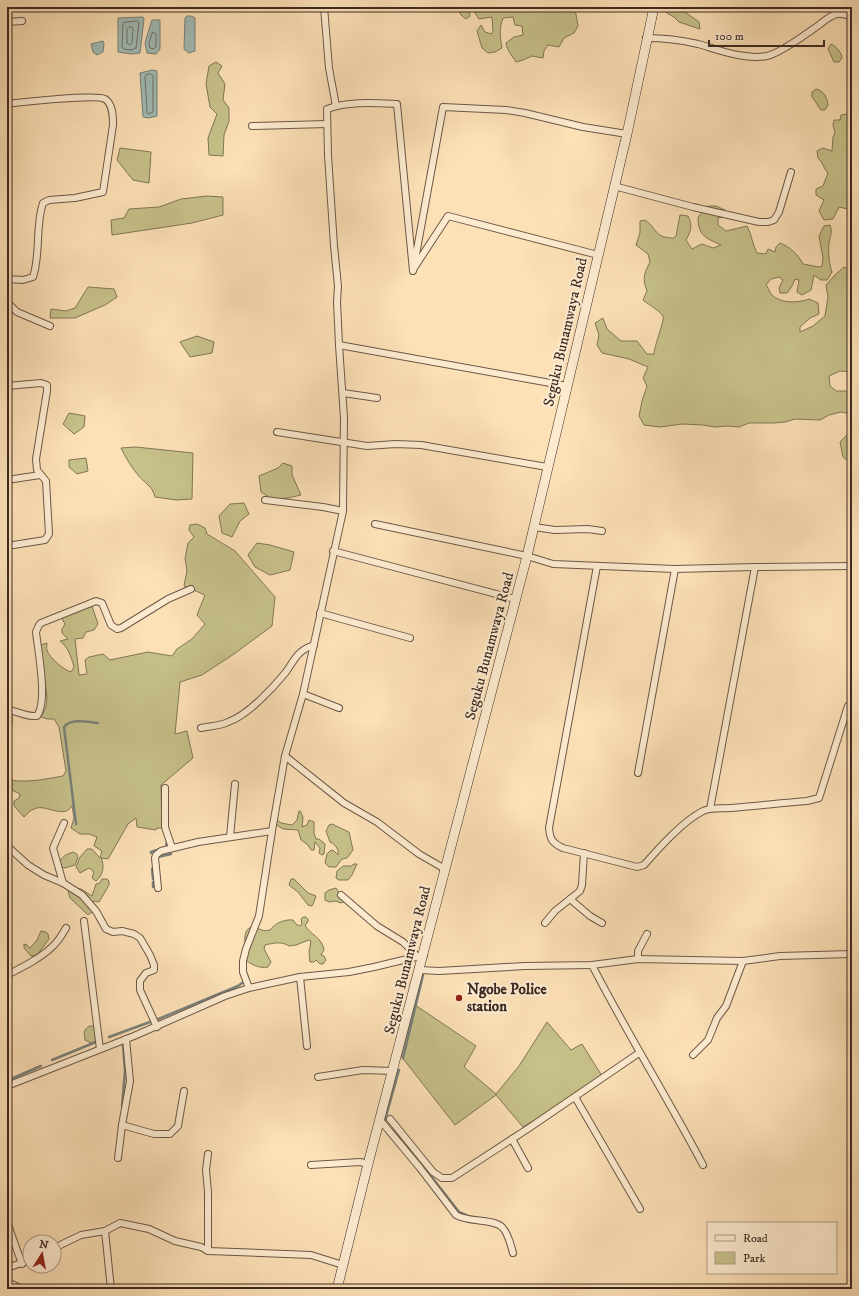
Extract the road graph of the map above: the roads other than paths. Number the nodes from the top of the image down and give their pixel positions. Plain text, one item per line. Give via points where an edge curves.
1 (324, 7) edge
2 (654, 7) edge
3 (852, 17) edge
4 (22, 21) dead end
5 (7, 22) edge
6 (646, 38) junction
7 (7, 104) edge
8 (336, 106) junction
9 (327, 124) junction
10 (252, 126) dead end
11 (627, 134) junction
12 (791, 172) dead end
13 (614, 186) junction
14 (598, 255) junction
15 (413, 271) junction
16 (7, 279) edge
17 (7, 302) edge
18 (50, 326) dead end
19 (339, 345) junction
20 (7, 386) edge
21 (567, 386) junction
22 (343, 394) junction
23 (377, 398) dead end
24 (277, 432) dead end
25 (344, 442) junction
26 (548, 467) junction
27 (40, 475) junction
28 (7, 480) edge
29 (265, 500) dead end
30 (342, 512) junction
31 (375, 524) dead end
32 (534, 526) junction
33 (602, 531) dead end
34 (7, 546) edge
35 (333, 551) junction
36 (527, 556) junction
37 (597, 566) junction
38 (852, 566) edge
39 (755, 567) junction
40 (675, 569) junction
41 (191, 589) dead end
42 (515, 599) junction
43 (320, 613) junction
44 (410, 638) dead end
45 (314, 645) junction
46 (303, 694) junction
47 (852, 702) edge
48 (339, 708) dead end
49 (7, 710) edge
50 (201, 728) dead end
51 (285, 756) junction
52 (638, 773) dead end
53 (235, 784) dead end
54 (165, 788) dead end
55 (710, 809) junction
56 (64, 823) dead end
57 (272, 831) junction
58 (230, 837) junction
59 (7, 846) edge
60 (172, 848) junction
61 (584, 853) junction
62 (445, 869) junction
63 (63, 883) junction
64 (158, 888) dead end
65 (341, 895) dead end
66 (570, 899) junction
67 (84, 921) dead end
68 (545, 923) dead end
69 (602, 923) dead end
70 (66, 928) dead end
71 (647, 934) dead end
72 (852, 954) edge
73 (421, 955) junction
74 (638, 959) junction
75 (743, 961) junction
76 (592, 965) junction
77 (420, 970) junction
78 (7, 975) edge
79 (300, 977) junction
80 (249, 988) junction
81 (157, 1026) junction
82 (126, 1039) junction
83 (307, 1046) dead end
84 (100, 1049) junction
85 (639, 1053) junction
86 (693, 1055) dead end
87 (393, 1071) junction
88 (318, 1077) dead end
89 (7, 1086) edge
90 (184, 1091) dead end
91 (575, 1097) junction
92 (390, 1119) dead end
93 (380, 1120) junction
94 (122, 1125) junction
95 (512, 1139) junction
96 (208, 1154) dead end
97 (118, 1158) dead end
98 (368, 1164) junction
99 (703, 1165) dead end
100 (311, 1166) dead end
101 (528, 1168) dead end
102 (640, 1209) dead end
103 (7, 1222) edge
104 (105, 1231) junction
105 (62, 1244) edge
106 (208, 1251) junction
107 (513, 1253) dead end
108 (22, 1264) joint
109 (343, 1265) junction
110 (7, 1268) edge
111 (7, 1282) edge
112 (19, 1289) edge
113 (111, 1289) edge
114 (337, 1289) edge

1 - 8 street
2 - 6 main road, Seguku Bunamwaya Road
3 - 6 street via 833,15 767,56 738,55 676,40
4 - 5 street
6 - 11 main road, Seguku Bunamwaya Road
7 - 16 street via 100,98 109,104 114,125 103,192 49,200 44,203 33,277 23,280
8 - 9 street via 327,109
8 - 15 street via 397,104
9 - 10 street
9 - 19 street via 338,286
11 - 13 main road, Seguku Bunamwaya Road
11 - 15 street via 571,125 506,110 443,107
12 - 13 street via 779,212 774,220 768,222 693,207
13 - 14 main road, Seguku Bunamwaya Road
14 - 15 street via 448,216
14 - 21 main road, Seguku Bunamwaya Road
17 - 18 street via 17,312
19 - 21 street
19 - 22 street
20 - 27 street via 46,386 36,459
21 - 26 main road, Seguku Bunamwaya Road
22 - 23 street
22 - 25 street
24 - 25 street
25 - 26 street via 367,446 421,445
25 - 30 street
26 - 32 main road, Seguku Bunamwaya Road
27 - 28 street
27 - 34 street via 46,481 48,537 45,540
29 - 30 street via 323,507
30 - 35 street
31 - 36 street
32 - 33 street via 554,530
32 - 36 main road, Seguku Bunamwaya Road
35 - 42 street
35 - 43 street
36 - 37 street via 553,564
36 - 42 main road, Seguku Bunamwaya Road
37 - 40 street
37 - 61 street via 549,828 552,841 556,845
38 - 39 street
39 - 40 street
39 - 55 street
40 - 52 street
41 - 49 street via 117,629 111,625 102,604 96,601 41,623 36,632 43,689 40,712 37,716 28,716
42 - 62 main road, Seguku Bunamwaya Road
43 - 44 street
43 - 45 street
45 - 46 street
45 - 50 street via 297,655 268,693 236,719
46 - 48 street
46 - 51 street
47 - 55 street via 848,706 819,798
51 - 57 street
51 - 62 street via 344,803 377,822 419,854
53 - 58 street
54 - 60 street via 165,827
55 - 61 street via 694,817 675,833 644,865 631,866
56 - 63 street via 53,848
57 - 58 street
57 - 80 street via 260,916 243,961 243,972
58 - 60 street
59 - 63 street via 28,865
60 - 64 street via 156,855
61 - 66 street via 582,885 580,891
62 - 73 main road, Seguku Bunamwaya Road
63 - 81 street via 82,895 96,911 106,929 134,934 140,938 154,965 154,970 146,973 140,981 140,990
65 - 73 street via 377,926
66 - 68 street
66 - 69 street
67 - 84 street
70 - 78 street via 50,949
71 - 74 street via 638,950
72 - 75 street via 780,956
73 - 77 main road, Seguku Bunamwaya Road
73 - 79 street via 349,972
74 - 75 street
74 - 76 street
75 - 86 street via 726,1006 717,1018 708,1040
76 - 77 street
76 - 85 street
77 - 87 main road, Seguku Bunamwaya Road
79 - 80 street
79 - 83 street
80 - 81 street
81 - 82 street
82 - 84 street
82 - 94 street via 130,1081
84 - 89 street
85 - 91 street
85 - 99 street
87 - 88 street via 363,1070
87 - 93 main road, Seguku Bunamwaya Road
90 - 94 street via 178,1126 170,1134 154,1134
91 - 95 street
91 - 102 street
92 - 95 street via 432,1172 442,1178 452,1178
93 - 98 main road, Seguku Bunamwaya Road
93 - 107 street via 456,1215 463,1219 492,1222 502,1227
94 - 97 street
95 - 101 street
96 - 106 street
98 - 100 street via 360,1162
98 - 109 main road, Seguku Bunamwaya Road
103 - 108 street
104 - 105 street via 81,1236
104 - 106 street via 120,1223 131,1225 149,1229 174,1242 201,1247
104 - 113 street
106 - 109 street via 311,1255
108 - 110 street
109 - 114 main road, Seguku Bunamwaya Road
111 - 112 street

